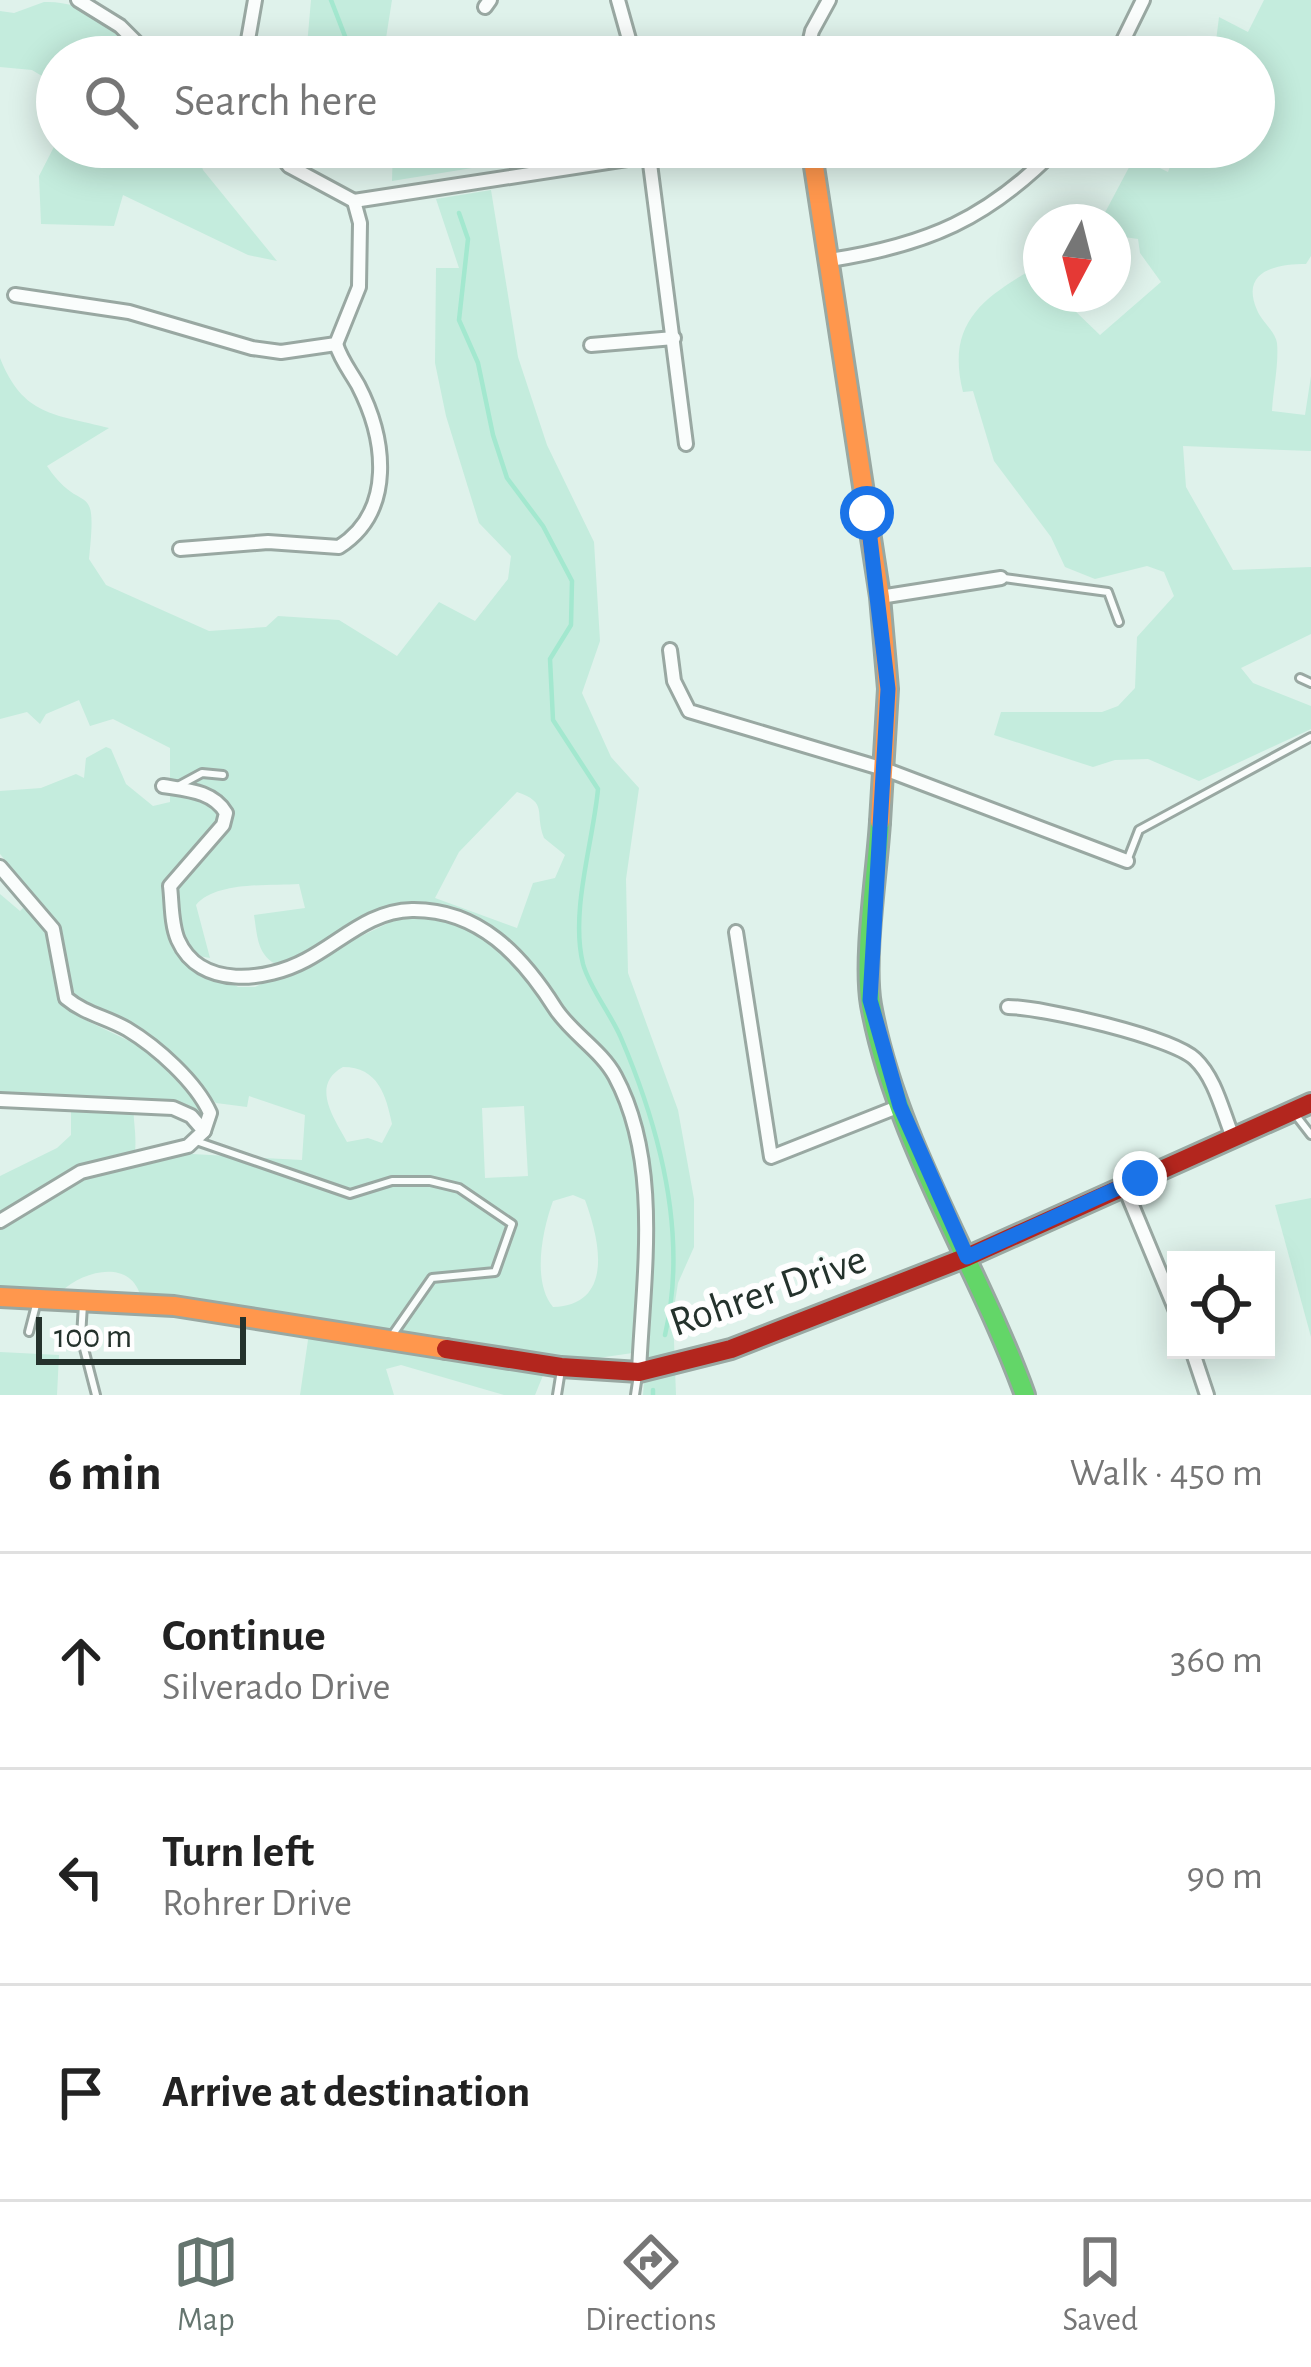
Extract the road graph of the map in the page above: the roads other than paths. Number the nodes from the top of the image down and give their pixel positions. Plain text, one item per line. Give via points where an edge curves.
1 (79, 0) edge
2 (254, 0) edge
3 (618, 0) edge
4 (829, 0) edge
5 (1143, 0) edge
6 (130, 36) edge
7 (248, 36) edge
8 (628, 36) edge
9 (811, 36) edge
10 (1125, 36) edge
11 (294, 168) edge
12 (548, 168) edge
13 (650, 168) edge
14 (815, 168) edge
15 (1035, 168) edge
16 (354, 201) junction
17 (830, 260) junction
18 (15, 295) dead end
19 (674, 338) junction
20 (336, 344) junction
21 (591, 345) dead end
22 (686, 444) dead end
23 (180, 549) dead end
24 (1001, 578) joint
25 (880, 597) junction
26 (1119, 622) dead end
27 (670, 650) dead end
28 (1300, 678) dead end
29 (1311, 682) edge
30 (1311, 737) edge
31 (887, 770) junction
32 (223, 775) dead end
33 (169, 787) joint
34 (1127, 861) joint
35 (0, 867) edge
36 (736, 932) dead end
37 (1008, 1007) dead end
38 (0, 1100) edge
39 (900, 1106) junction
40 (1301, 1106) edge
41 (1232, 1135) junction
42 (1311, 1135) edge
43 (201, 1136) junction
44 (1124, 1186) junction
45 (0, 1221) edge
46 (967, 1257) junction
47 (1167, 1289) edge
48 (0, 1297) edge
49 (40, 1299) junction
50 (83, 1300) junction
51 (29, 1332) dead end
52 (388, 1340) junction
53 (1195, 1359) edge
54 (562, 1366) junction
55 (639, 1372) junction
56 (96, 1395) edge
57 (557, 1395) edge
58 (634, 1395) edge
59 (1025, 1395) edge
60 (1207, 1395) edge

1 - 6 street
2 - 7 street
3 - 8 street
4 - 9 street
5 - 10 street
11 - 16 street
12 - 16 street
13 - 19 street
14 - 17 street
15 - 17 street via 950,230 915,245
16 - 20 street via 359,287
17 - 25 street
18 - 20 street via 129,312 252,348
19 - 21 street
19 - 22 street
20 - 23 street via 358,385 381,468 370,520 339,547
24 - 25 street
24 - 26 lane via 1108,592
25 - 31 street
27 - 31 street via 689,711
28 - 29 lane
30 - 34 lane via 1139,830
31 - 34 street
31 - 39 street via 870,1000
32 - 33 lane via 202,772
33 - 55 street via 219,802 226,813 170,886 178,940 192,960 236,978 273,975 372,918 415,910 449,916 504,941 614,1072 641,1155
35 - 43 street via 53,929 66,998 128,1030 202,1096 210,1113
36 - 39 street via 771,1157
37 - 41 street via 1039,1006 1190,1054
38 - 43 street via 172,1108 191,1116
39 - 46 street
40 - 41 street, Rohrer Drive
40 - 42 lane
41 - 44 street, Rohrer Drive
43 - 45 street via 81,1172
43 - 52 lane via 350,1194 392,1181 459,1188 512,1224 495,1272 432,1279
44 - 46 street, Rohrer Drive
44 - 47 street
46 - 55 street, Rohrer Drive via 731,1349
46 - 59 street
48 - 49 street, Rohrer Drive
49 - 50 street, Rohrer Drive
49 - 51 lane
50 - 52 street, Rohrer Drive via 191,1308
50 - 56 lane via 81,1336
52 - 54 street, Rohrer Drive
53 - 60 street
54 - 55 street, Rohrer Drive
54 - 57 lane
55 - 58 lane

